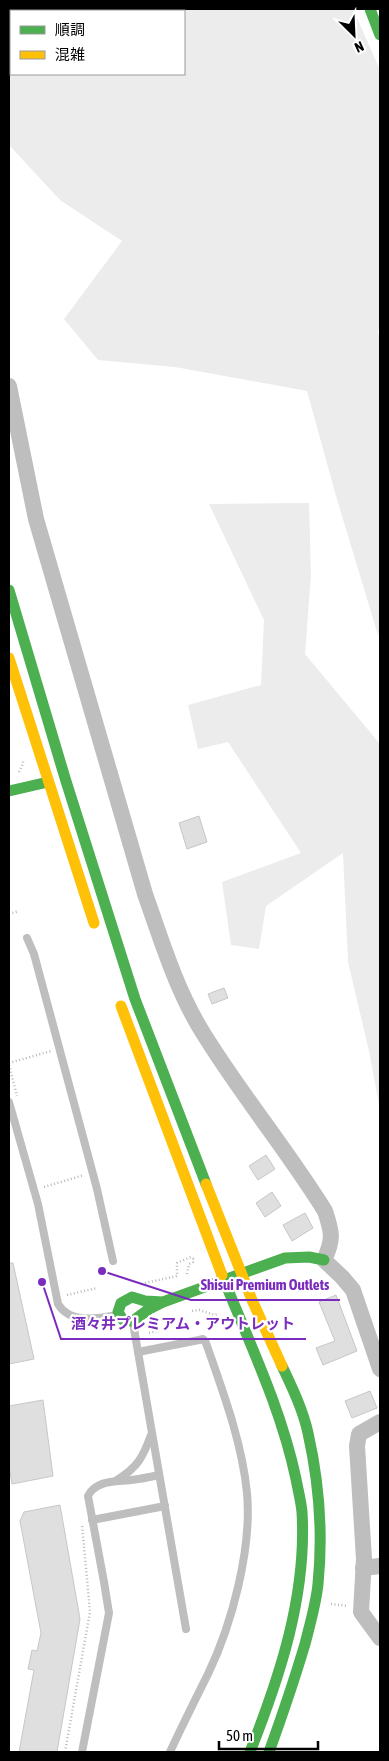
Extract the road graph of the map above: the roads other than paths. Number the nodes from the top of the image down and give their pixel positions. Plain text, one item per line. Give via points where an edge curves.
1 (370, 9) edge
2 (380, 35) edge
3 (9, 386) edge
4 (10, 597) edge
5 (9, 658) edge
6 (48, 782) junction
7 (9, 791) edge
8 (97, 933) dead end
9 (27, 938) dead end
10 (119, 999) dead end
11 (9, 1102) edge
12 (324, 1260) junction
13 (112, 1262) dead end
14 (242, 1274) junction
15 (225, 1280) junction
16 (163, 1302) junction
17 (119, 1314) junction
18 (132, 1321) junction
19 (138, 1352) junction
20 (380, 1369) edge
21 (380, 1422) edge
22 (152, 1433) junction
23 (159, 1475) junction
24 (114, 1481) junction
25 (164, 1506) junction
26 (92, 1520) junction
27 (380, 1566) edge
28 (363, 1568) junction
29 (186, 1629) dead end
30 (380, 1638) edge
31 (82, 1752) edge
32 (170, 1752) edge
33 (250, 1752) edge
34 (269, 1752) edge

1 - 2 street
3 - 12 street via 36,518 131,847 164,949 200,1028 325,1211 332,1227 332,1237
4 - 14 street via 135,999
5 - 6 street
6 - 7 street
6 - 8 street
9 - 13 lane via 93,1172
10 - 15 street
11 - 17 lane via 38,1204 58,1304 78,1318
12 - 14 street via 285,1258
12 - 20 street via 352,1290
14 - 15 street
14 - 34 street via 300,1408 308,1432 319,1505 318,1585 312,1617 292,1689
15 - 16 street
15 - 33 street via 284,1429 302,1511 302,1562 293,1619 271,1699
16 - 17 street via 128,1298 117,1307
16 - 18 street
17 - 18 street via 123,1320
18 - 19 lane
19 - 22 lane
19 - 32 lane via 203,1339 238,1445 246,1494 244,1554 237,1591 209,1672
21 - 28 street via 359,1434 357,1446
22 - 23 lane
22 - 24 lane via 139,1462
23 - 24 lane
23 - 25 lane
24 - 26 lane via 91,1490 88,1496
25 - 26 lane
25 - 29 lane
26 - 31 lane via 108,1613
27 - 28 street
28 - 30 street via 361,1612

